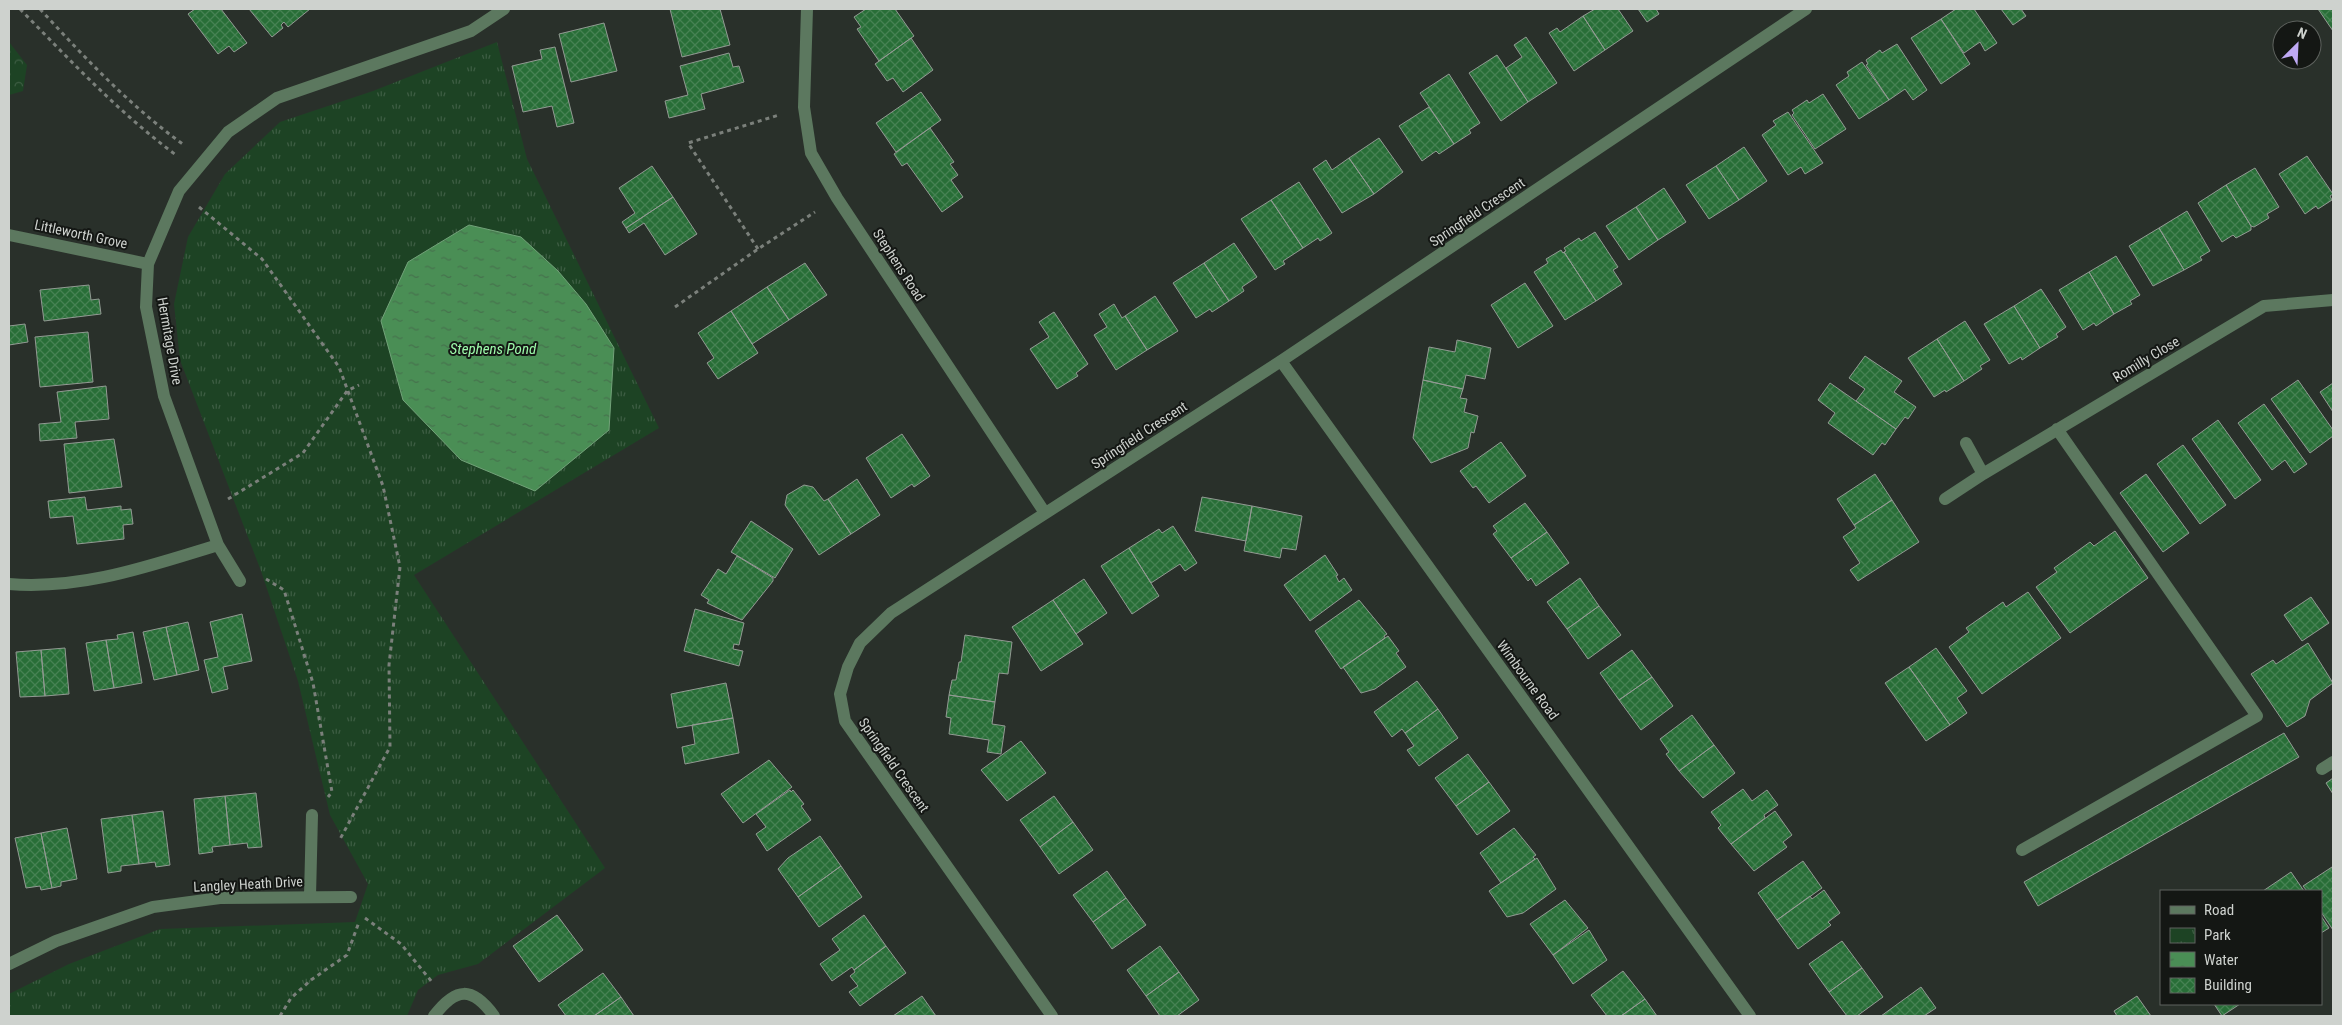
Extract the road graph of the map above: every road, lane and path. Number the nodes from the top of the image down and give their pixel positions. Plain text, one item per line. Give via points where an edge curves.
1 (20, 9) edge
2 (40, 9) edge
3 (504, 9) edge
4 (807, 9) edge
5 (1806, 9) edge
6 (804, 108) junction
7 (204, 160) junction
8 (195, 170) junction
9 (179, 191) junction
10 (837, 198) junction
11 (9, 235) edge
12 (758, 249) junction
13 (148, 264) junction
14 (2333, 300) edge
15 (675, 307) dead end
16 (1281, 361) junction
17 (359, 385) dead end
18 (347, 391) junction
19 (2057, 429) junction
20 (1966, 443) dead end
21 (1983, 474) junction
22 (1945, 499) dead end
23 (206, 512) junction
24 (1045, 513) junction
25 (218, 545) junction
26 (240, 581) joint
27 (9, 584) edge
28 (2333, 762) edge
29 (2322, 769) dead end
30 (312, 815) joint
31 (336, 846) dead end
32 (2022, 850) dead end
33 (310, 896) junction
34 (351, 897) dead end
35 (9, 964) edge
36 (445, 1001) junction
37 (280, 1016) edge
38 (434, 1016) edge
39 (494, 1016) edge
40 (1052, 1016) edge
41 (1750, 1016) edge

1 - 8 path via 92,84 142,130
2 - 7 path via 87,61 142,114
3 - 7 street, Hermitage Drive via 471,31 277,98 228,132
4 - 6 street, Stephens Road
5 - 16 street, Springfield Crescent
6 - 10 street, Stephens Road via 811,153
6 - 12 path via 688,143
7 - 8 street, Hermitage Drive
8 - 9 street, Hermitage Drive
9 - 13 street, Hermitage Drive
9 - 18 path via 262,259 339,368
10 - 12 path
10 - 24 street, Stephens Road
11 - 13 street, Littleworth Grove
12 - 15 path
13 - 23 street, Hermitage Drive via 146,307 164,396
14 - 19 street, Romilly Close via 2264,306
16 - 24 street, Springfield Crescent
16 - 41 street, Wimbourne Road
17 - 18 path
18 - 23 path via 303,452
18 - 31 path via 383,486 400,567 389,665 390,747
19 - 21 street, Romilly Close
19 - 32 street via 2257,716
20 - 21 street
21 - 22 street, Romilly Close
23 - 25 street, Hermitage Drive
24 - 40 street, Springfield Crescent via 891,613 860,643 840,694 845,721
25 - 26 street, Hermitage Drive
25 - 27 street via 100,579 64,585
26 - 30 path via 266,579 284,590 310,674 332,792
28 - 29 street
30 - 33 street
33 - 34 street, Langley Heath Drive
33 - 35 street, Langley Heath Drive via 220,898 153,907 56,941
36 - 37 path via 401,944 362,916 347,955 291,998
36 - 38 street
36 - 39 street via 458,994 472,994

